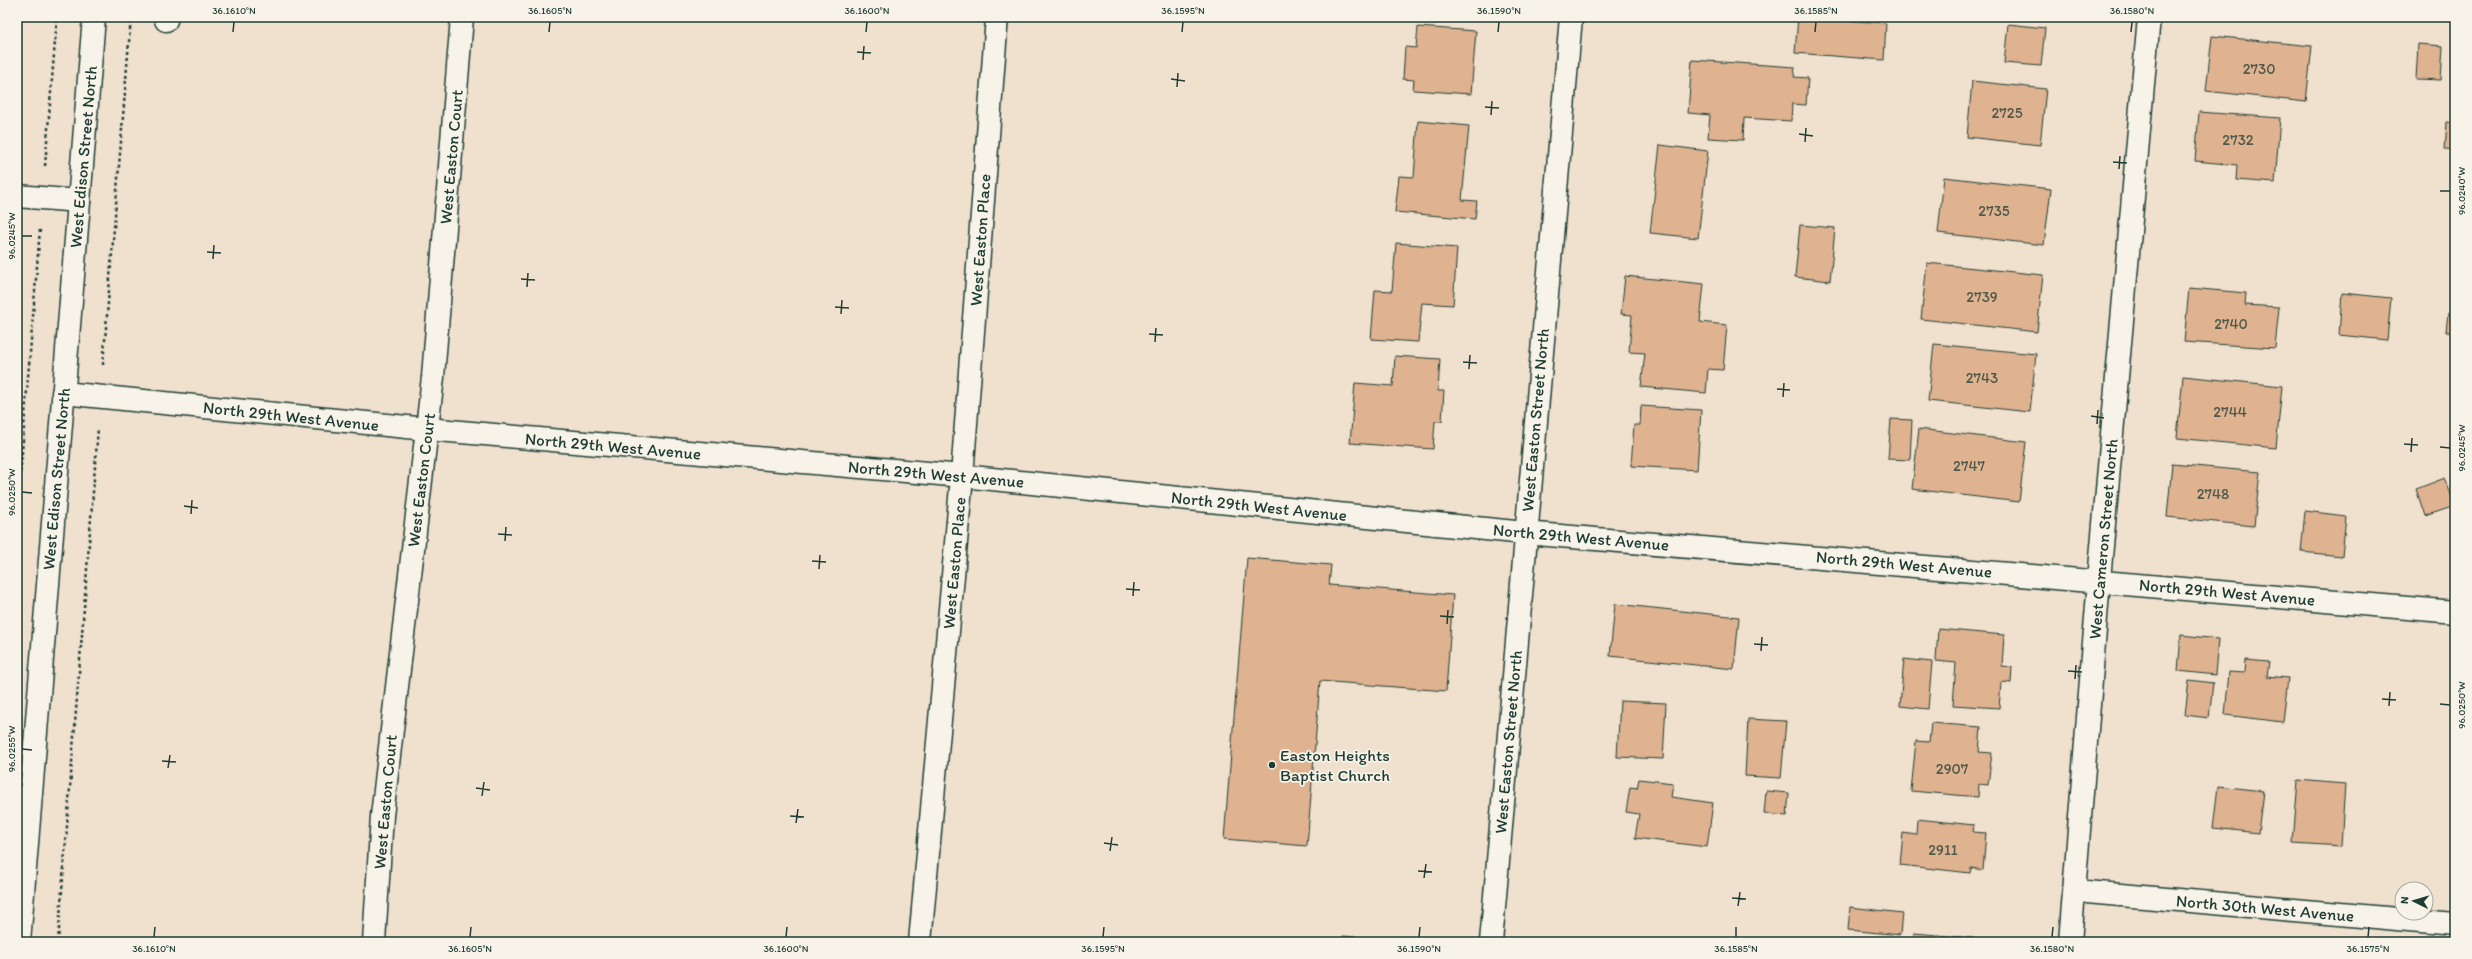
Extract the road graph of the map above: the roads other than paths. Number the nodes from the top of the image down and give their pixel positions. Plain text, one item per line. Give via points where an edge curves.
1 (94, 17) edge
2 (462, 17) edge
3 (997, 17) edge
4 (1571, 17) edge
5 (2149, 17) edge
6 (17, 196) edge
7 (79, 202) junction
8 (63, 392) junction
9 (427, 430) junction
10 (962, 476) junction
11 (1526, 533) junction
12 (2099, 580) junction
13 (2455, 612) edge
14 (2075, 891) junction
15 (2455, 924) edge
16 (19, 942) edge
17 (374, 942) edge
18 (920, 942) edge
19 (1491, 942) edge
20 (2070, 942) edge

1 - 7 street, West Edison Street North
2 - 9 street, West Easton Court
3 - 10 street, West Easton Place
4 - 11 street, West Easton Street North
5 - 12 street, West Cameron Street North
6 - 7 street
7 - 8 street, West Edison Street North
8 - 9 street, North 29th West Avenue
8 - 16 street, West Edison Street North
9 - 10 street, North 29th West Avenue
9 - 17 street, West Easton Court via 382,816
10 - 11 street, North 29th West Avenue
10 - 18 street, West Easton Place
11 - 12 street, North 29th West Avenue
11 - 19 street, West Easton Street North
12 - 13 street, North 29th West Avenue
12 - 14 street, West Cameron Street North
14 - 15 street, North 30th West Avenue
14 - 20 street, West Cameron Street North

